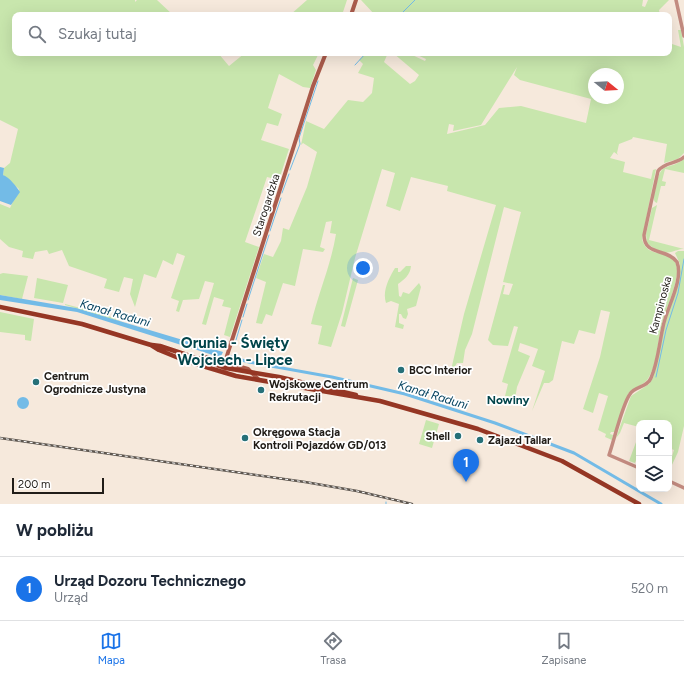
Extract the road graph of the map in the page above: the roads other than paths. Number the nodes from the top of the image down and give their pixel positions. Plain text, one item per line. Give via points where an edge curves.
1 (356, 0) edge
2 (676, 0) edge
3 (352, 12) edge
4 (684, 36) edge
5 (325, 56) edge
6 (684, 157) edge
7 (0, 307) edge
8 (151, 345) junction
9 (194, 358) junction
10 (186, 361) junction
11 (225, 362) junction
12 (254, 374) junction
13 (259, 380) junction
14 (359, 396) junction
15 (636, 467) edge
16 (672, 482) edge
17 (684, 488) edge
18 (639, 504) edge

1 - 3 main road
2 - 4 street
5 - 11 main road, Starogardzka
6 - 15 street, Kampinoska via 663,166 658,171 644,235 649,248 669,255 677,262 674,294 663,325 658,357 651,378 646,385 629,395 609,455
7 - 8 main road via 82,324
8 - 9 main road
8 - 10 main road
9 - 10 main road
9 - 11 main road via 204,356
9 - 12 main road
10 - 13 main road
11 - 12 main road via 250,370
12 - 13 main road
12 - 14 main road
13 - 14 main road
14 - 18 main road via 478,429 545,454 580,470
16 - 17 street

